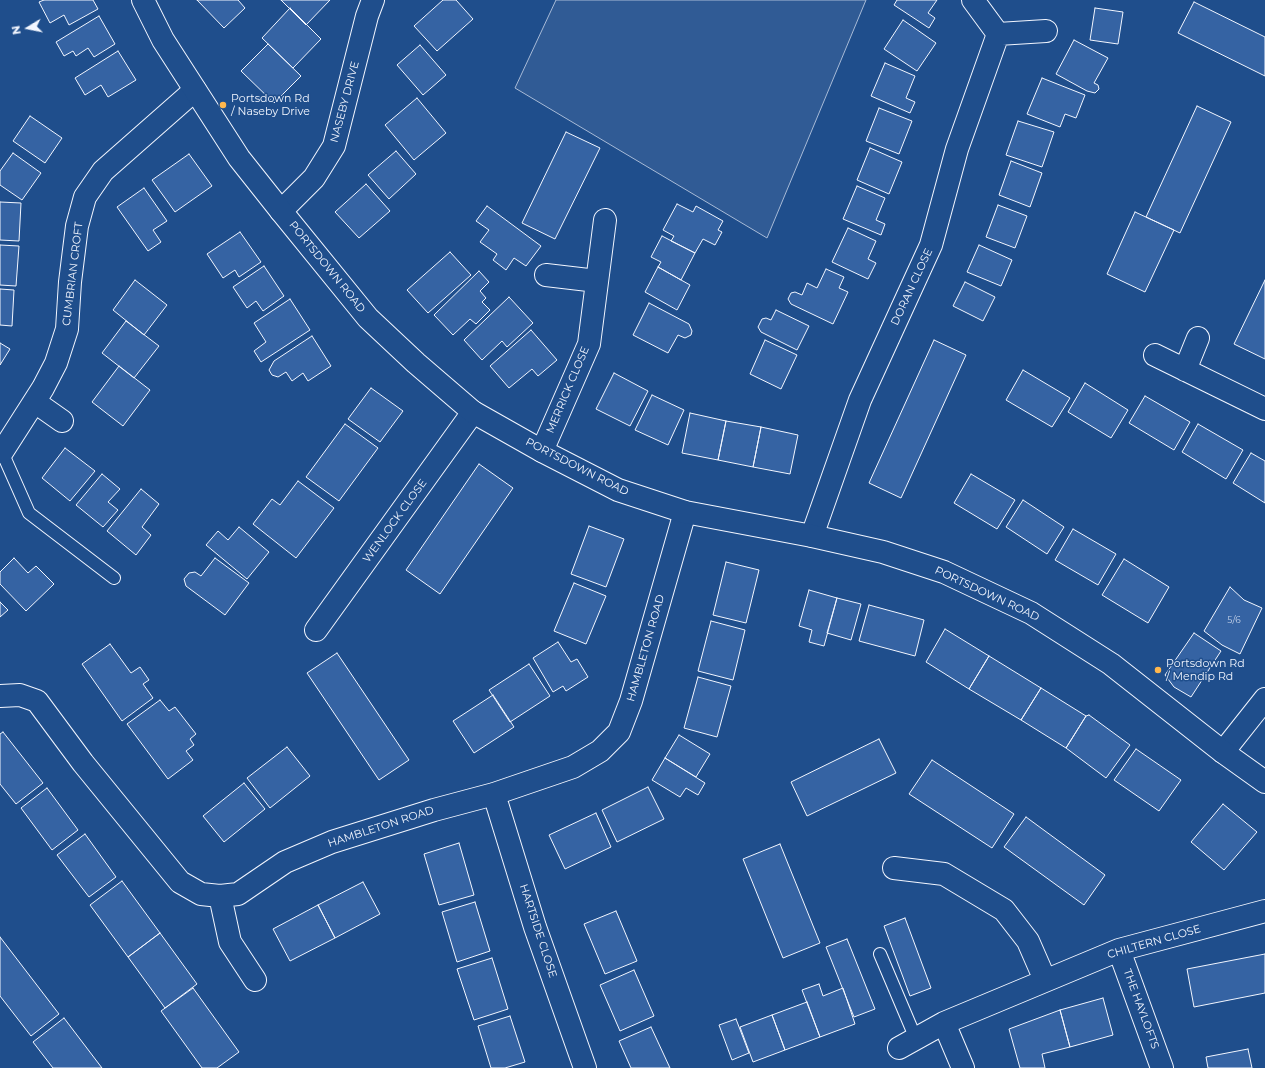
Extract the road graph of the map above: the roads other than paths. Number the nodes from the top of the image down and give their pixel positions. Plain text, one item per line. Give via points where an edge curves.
1 (143, 0) edge
2 (374, 0) edge
3 (973, 0) edge
4 (1046, 31) dead end
5 (998, 34) junction
6 (195, 90) junction
7 (281, 211) junction
8 (605, 220) dead end
9 (546, 275) dead end
10 (597, 281) junction
11 (1198, 338) dead end
12 (1155, 355) dead end
13 (1185, 370) junction
14 (35, 402) junction
15 (1265, 409) edge
16 (473, 412) junction
17 (62, 421) dead end
18 (542, 451) junction
19 (2, 452) joint
20 (685, 512) junction
21 (812, 536) junction
22 (114, 578) dead end
23 (316, 630) dead end
24 (0, 696) edge
25 (1265, 699) edge
26 (1223, 752) junction
27 (1265, 782) edge
28 (494, 794) junction
29 (894, 868) dead end
30 (220, 896) junction
31 (1265, 911) edge
32 (1119, 950) junction
33 (880, 954) dead end
34 (255, 980) dead end
35 (1046, 980) junction
36 (944, 1023) junction
37 (908, 1043) joint
38 (585, 1068) edge
39 (963, 1068) edge
40 (1162, 1068) edge

1 - 6 street, PORTSDOWN ROAD via 163,40
2 - 7 street, NASEBY DRIVE via 367,16 334,146 314,178
3 - 5 street
4 - 5 street
5 - 21 street, DORAN CLOSE via 957,148 931,245 860,400
6 - 7 street, PORTSDOWN ROAD via 239,158
6 - 14 street, CUMBRIAN CROFT via 103,172 85,197 77,226 67,329 56,363
7 - 16 street, PORTSDOWN ROAD via 368,318
8 - 10 street, MERRICK CLOSE
9 - 10 street
10 - 18 street, MERRICK CLOSE via 589,344
11 - 13 street
12 - 13 street
13 - 15 street
14 - 17 street
14 - 19 street, CUMBRIAN CROFT
16 - 18 street, PORTSDOWN ROAD
16 - 23 street, WENLOCK CLOSE
18 - 20 street, PORTSDOWN ROAD via 618,490
19 - 22 lane via 28,513
20 - 21 street, PORTSDOWN ROAD
20 - 28 street, HAMBLETON ROAD via 643,662 619,732 600,751 573,767
21 - 26 street, PORTSDOWN ROAD via 883,552 944,572 1031,613 1111,664
24 - 30 street, HAMBLETON ROAD via 20,695 37,701 83,763 180,882 201,894
25 - 26 street
26 - 27 street, PORTSDOWN ROAD
28 - 30 street, HAMBLETON ROAD via 332,842 285,862 238,894
28 - 38 street, HARTSIDE CLOSE via 535,927
29 - 35 street via 944,874 1004,910 1028,941
30 - 34 street via 230,942
31 - 32 street, CHILTERN CLOSE
32 - 35 street, CHILTERN CLOSE
32 - 40 street, THE HAYLOFTS
33 - 37 lane
35 - 36 street, CHILTERN CLOSE
36 - 37 street, CHILTERN CLOSE
36 - 39 street

